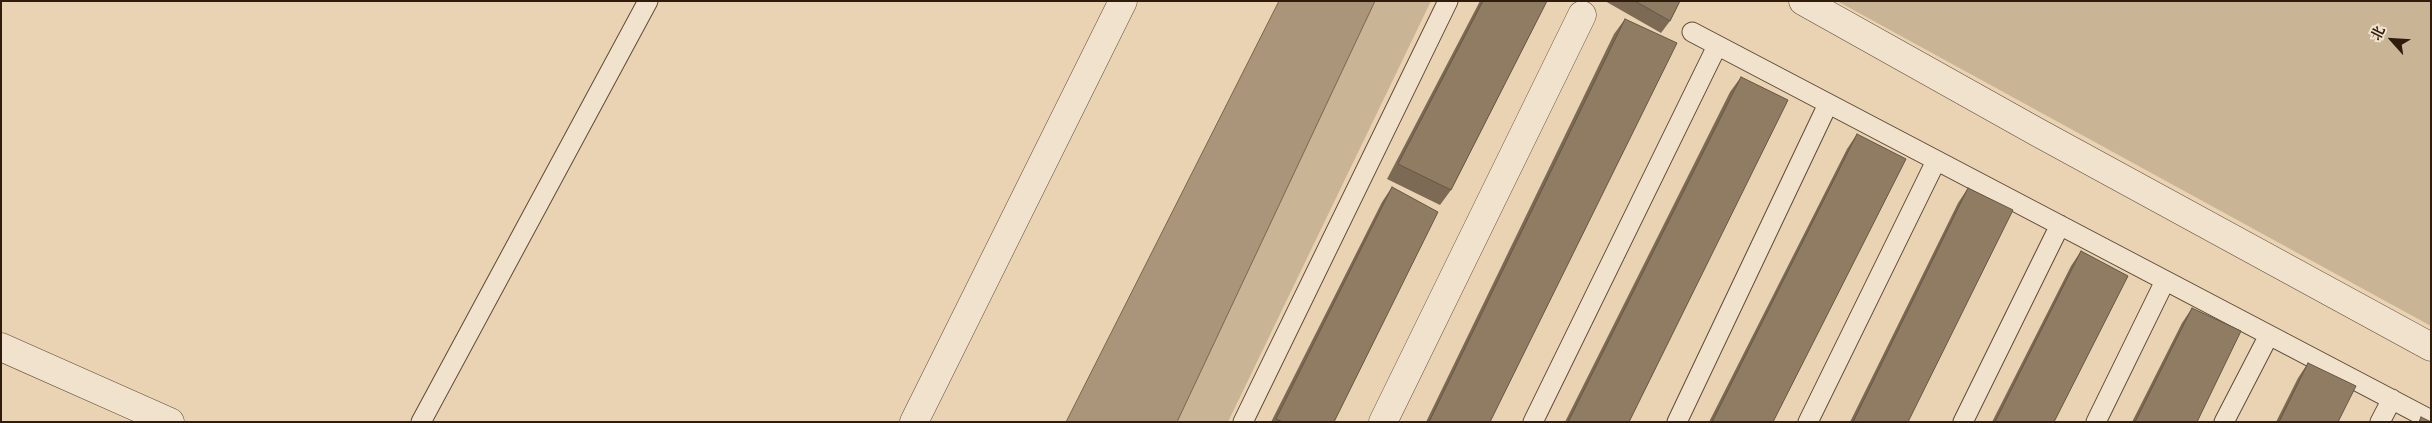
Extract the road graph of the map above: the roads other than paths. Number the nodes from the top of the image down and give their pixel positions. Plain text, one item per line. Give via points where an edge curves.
1 (648, 1) edge
2 (1123, 1) edge
3 (1448, 1) edge
4 (1803, 1) edge
5 (1582, 15) dead end
6 (1692, 32) dead end
7 (1717, 46) junction
8 (1828, 104) junction
9 (1936, 161) junction
10 (2060, 225) junction
11 (2165, 280) junction
12 (2269, 335) junction
13 (1, 347) edge
14 (2431, 347) edge
15 (2392, 399) junction
16 (2431, 420) edge
17 (170, 422) edge
18 (421, 422) edge
19 (914, 422) edge
20 (1242, 422) edge
21 (1383, 422) edge
22 (1533, 422) edge
23 (1677, 422) edge
24 (1808, 422) edge
25 (1962, 422) edge
26 (2096, 422) edge
27 (2224, 422) edge
28 (2380, 422) edge

1 - 18 lane
2 - 19 street
3 - 20 lane
4 - 14 street
5 - 21 street
6 - 7 lane
7 - 8 lane
7 - 22 lane
8 - 9 lane
8 - 23 lane
9 - 10 lane
9 - 24 lane
10 - 11 lane
10 - 25 lane
11 - 12 lane
11 - 26 lane
12 - 15 lane
12 - 27 lane
13 - 17 street
15 - 16 lane
15 - 28 lane

